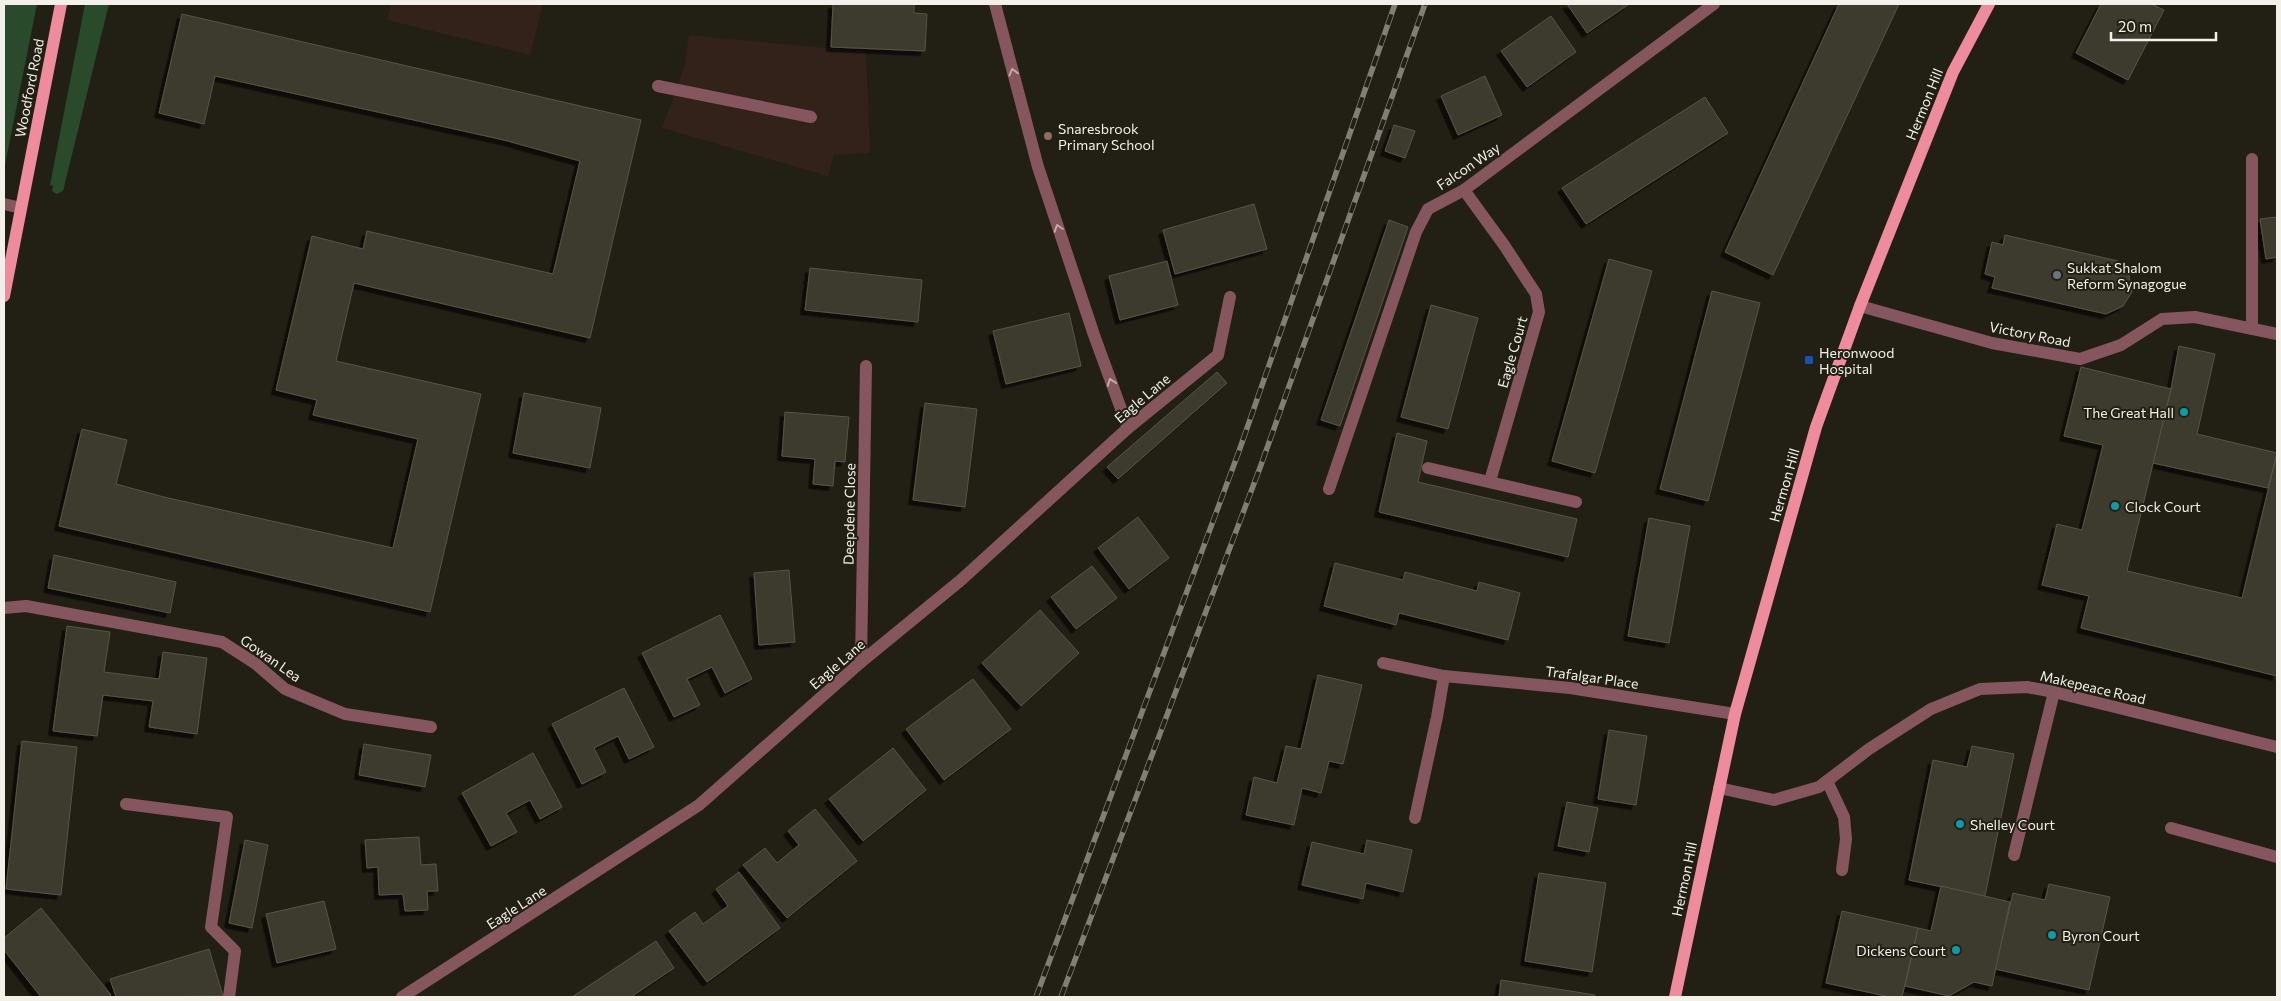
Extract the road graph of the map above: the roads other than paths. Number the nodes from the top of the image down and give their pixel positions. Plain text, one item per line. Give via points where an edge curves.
1 (61, 4) edge
2 (995, 4) edge
3 (1714, 4) edge
4 (1989, 4) edge
5 (658, 86) dead end
6 (811, 117) dead end
7 (2252, 159) dead end
8 (1464, 190) junction
9 (4, 204) edge
10 (21, 208) junction
11 (4, 296) edge
12 (1230, 297) dead end
13 (1860, 306) junction
14 (2252, 329) junction
15 (2277, 334) edge
16 (866, 366) dead end
17 (1128, 428) junction
18 (1428, 468) dead end
19 (1490, 481) junction
20 (1329, 489) dead end
21 (1576, 502) dead end
22 (4, 608) edge
23 (861, 662) junction
24 (1383, 663) dead end
25 (1444, 676) junction
26 (2054, 692) junction
27 (1735, 714) junction
28 (431, 727) dead end
29 (2277, 746) edge
30 (1827, 781) junction
31 (1720, 788) junction
32 (126, 804) dead end
33 (1415, 818) dead end
34 (2171, 828) dead end
35 (2014, 855) dead end
36 (2277, 857) edge
37 (1842, 870) dead end
38 (423, 992) edge
39 (229, 997) edge
40 (402, 997) edge
41 (1675, 997) edge

1 - 10 main road, Woodford Road
17 -> 2 street via 1038,167
3 - 8 street, Falcon Way
4 - 13 main road, Hermon Hill via 1953,72
5 - 6 street
7 - 14 street
8 - 19 street, Eagle Court via 1536,294 1539,312
8 - 20 street, Falcon Way via 1428,209 1416,232
9 - 10 street
10 - 11 main road, Woodford Road
12 - 17 street, Eagle Lane via 1218,355
13 - 14 street, Victory Road via 1992,343 2080,358 2121,345 2162,319 2195,317
13 - 27 main road, Hermon Hill via 1816,426
14 - 15 street, Victory Road
16 - 23 street, Deepdene Close
17 - 23 street, Eagle Lane via 961,580
18 - 19 street
19 - 21 street
22 - 28 street, Gowan Lea via 26,606 222,642 256,664 285,689 345,714
23 - 38 street, Eagle Lane via 699,805
24 - 25 street, Trafalgar Place
25 - 27 street, Trafalgar Place via 1570,688
25 - 33 street
26 - 29 street, Makepeace Road
26 - 30 street, Makepeace Road via 2027,687 1980,689 1930,709
26 - 35 street
27 - 31 main road, Hermon Hill
30 - 31 street, Makepeace Road via 1819,787 1774,800
30 - 37 street via 1844,817 1846,838
31 - 41 main road, Hermon Hill
32 - 39 street via 227,817 211,927 235,951
34 - 36 street
38 - 40 street, Eagle Lane

